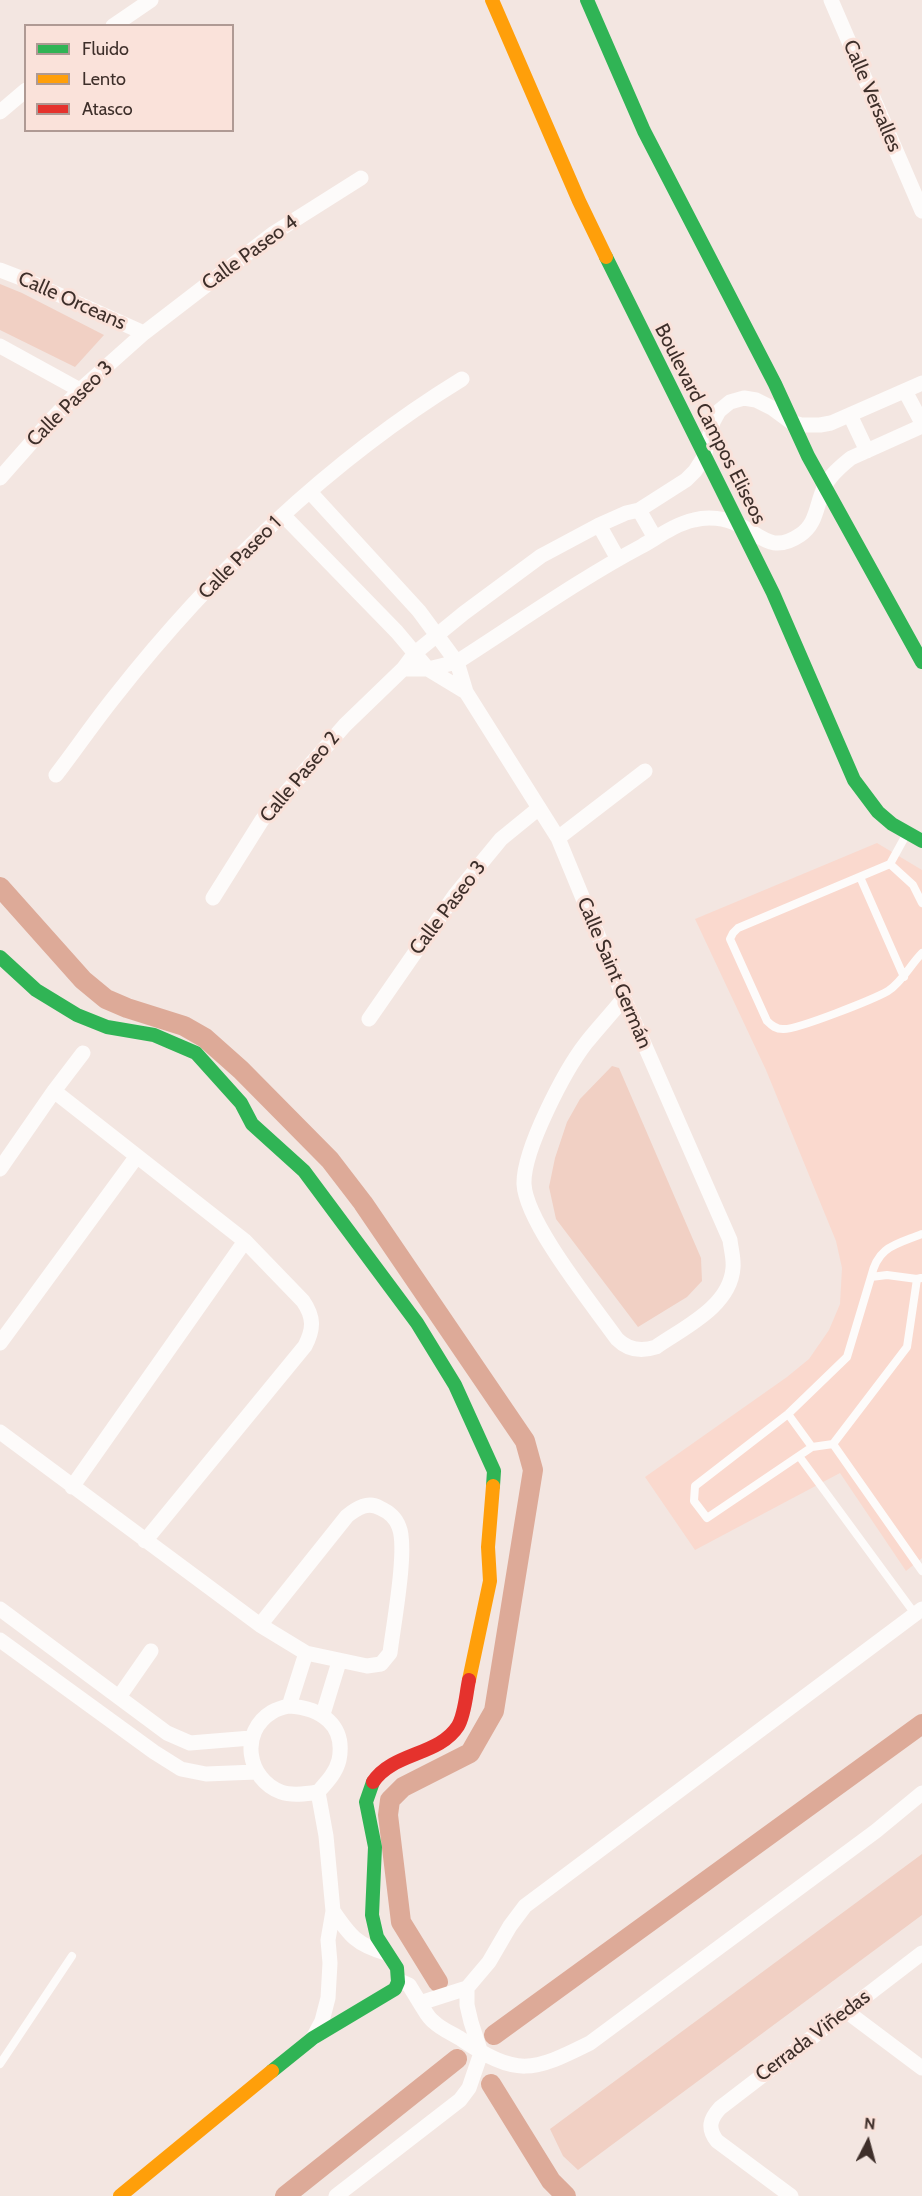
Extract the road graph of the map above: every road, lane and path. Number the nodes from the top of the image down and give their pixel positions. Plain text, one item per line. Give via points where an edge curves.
1 (152, 0) edge
2 (492, 0) edge
3 (587, 0) edge
4 (831, 0) edge
5 (837, 7) edge
6 (116, 24) edge
7 (24, 92) edge
8 (0, 112) edge
9 (361, 178) dead end
10 (922, 211) edge
11 (0, 270) edge
12 (144, 333) junction
13 (0, 346) edge
14 (462, 379) dead end
15 (922, 383) edge
16 (80, 390) junction
17 (905, 391) junction
18 (850, 415) junction
19 (791, 422) junction
20 (922, 425) edge
21 (867, 451) junction
22 (704, 457) junction
23 (0, 478) edge
24 (824, 487) junction
25 (310, 492) junction
26 (639, 510) junction
27 (283, 515) junction
28 (599, 525) junction
29 (739, 525) junction
30 (655, 538) junction
31 (618, 558) junction
32 (437, 635) junction
33 (415, 653) junction
34 (457, 662) junction
35 (922, 662) edge
36 (403, 669) junction
37 (428, 669) junction
38 (466, 692) junction
39 (645, 771) dead end
40 (56, 776) dead end
41 (539, 808) junction
42 (907, 833) junction
43 (558, 838) junction
44 (922, 841) edge
45 (890, 864) junction
46 (860, 877) junction
47 (213, 898) dead end
48 (922, 903) edge
49 (922, 953) edge
50 (0, 957) edge
51 (904, 977) junction
52 (624, 998) junction
53 (369, 1019) dead end
54 (83, 1053) dead end
55 (54, 1091) junction
56 (137, 1156) junction
57 (0, 1169) edge
58 (922, 1234) edge
59 (245, 1241) junction
60 (872, 1277) junction
61 (920, 1278) edge
62 (0, 1343) edge
63 (788, 1414) junction
64 (0, 1432) edge
65 (833, 1443) junction
66 (812, 1447) junction
67 (799, 1456) junction
68 (72, 1487) junction
69 (145, 1541) junction
70 (922, 1571) edge
71 (919, 1612) edge
72 (2, 1615) edge
73 (260, 1625) junction
74 (0, 1640) edge
75 (151, 1651) dead end
76 (306, 1653) junction
77 (339, 1662) junction
78 (119, 1696) junction
79 (289, 1706) junction
80 (323, 1714) junction
81 (251, 1738) junction
82 (256, 1772) junction
83 (318, 1792) junction
84 (922, 1794) edge
85 (333, 1911) junction
86 (386, 1953) junction
87 (922, 1953) edge
88 (72, 1956) dead end
89 (400, 1981) junction
90 (466, 1988) junction
91 (420, 2003) junction
92 (846, 2011) junction
93 (312, 2038) junction
94 (481, 2053) junction
95 (0, 2064) edge
96 (922, 2068) edge
97 (120, 2196) edge
98 (336, 2196) edge
99 (791, 2196) edge

1 - 6 street
2 - 22 main road, Boulevard Campos Eliseos via 579,201
3 - 19 main road via 644,131 776,384
4 - 5 street, Calle Versalles
5 - 10 street, Calle Versalles
7 - 8 street
9 - 12 street, Calle Paseo 4 via 274,233
11 - 12 street, Calle Orceans
12 - 16 street, Calle Paseo 3
13 - 16 street
14 - 25 street, Calle Paseo 1 via 384,431
15 - 17 street
16 - 23 street, Calle Paseo 3
17 - 18 street
17 - 20 street
18 - 19 street via 820,425
18 - 21 street
19 - 22 street via 756,400 730,402 713,422
19 - 24 main road
20 - 21 street
21 - 24 street via 841,466
22 - 26 street, Calle Paseo 2 via 686,480
22 - 29 main road, Boulevard Campos Eliseos
24 - 29 street via 809,527 790,540 768,542
24 - 35 main road
25 - 27 street, Calle Paseo 1
25 - 32 street, Calle Saint Germán
26 - 28 street, Calle Paseo 2
26 - 30 street
27 - 33 street, Calle Saint Germán
27 - 40 street, Calle Paseo 1 via 230,565 170,631
28 - 31 street
28 - 32 street, Calle Paseo 2 via 541,556
29 - 30 street via 719,519 695,519
29 - 42 main road, Boulevard Campos Eliseos via 773,592 854,780 878,812
30 - 31 street
31 - 34 street
32 - 33 street, Calle Paseo 2
32 - 34 street, Calle Saint Germán
33 - 36 street, Calle Paseo 2
33 - 37 street, Calle Saint Germán
34 - 37 street
34 - 38 street, Calle Saint Germán
36 - 37 street
36 - 47 street, Calle Paseo 2 via 345,725 262,820
37 - 38 street, Calle Saint Germán
38 - 41 street, Calle Saint Germán
39 - 43 street
41 - 43 street, Calle Saint Germán
41 - 53 street, Calle Paseo 3 via 501,839 455,895
42 - 44 main road, Boulevard Campos Eliseos
42 - 45 lane
43 - 52 street, Calle Saint Germán
45 - 46 lane
45 - 48 lane via 914,885
46 - 51 lane
46 - 51 lane via 738,928 730,939 733,948 767,1021 774,1028 785,1030 888,991
49 - 51 lane
50 - 86 main road via 64,1010 108,1028 141,1032 196,1053 241,1103 252,1124 304,1171 417,1323 455,1385 494,1471 490,1581 459,1724 447,1739 383,1770 369,1787 366,1800 364,1809 375,1844 371,1921
52 - 52 street, Calle Saint Germán via 566,1075 532,1144 524,1184 541,1232 617,1339 633,1349 647,1350 707,1312 726,1290 733,1267 730,1240
54 - 55 street
55 - 56 street
55 - 57 street
56 - 59 street
56 - 62 street
58 - 60 lane via 889,1247 880,1255
59 - 68 street
59 - 69 street via 303,1301 313,1323 311,1335
60 - 61 lane
60 - 63 lane via 847,1357
61 - 65 lane via 907,1347
63 - 66 lane
63 - 67 lane via 695,1486 694,1501 707,1518
64 - 68 street
65 - 66 lane
65 - 70 lane
66 - 67 lane
67 - 71 lane
68 - 69 street
69 - 73 street
71 - 90 street via 525,1906 489,1962
72 - 78 street
73 - 76 street
73 - 77 street via 347,1516 360,1506 376,1505 390,1513 400,1528 403,1548 390,1653 381,1664
74 - 82 street via 181,1769 206,1774
75 - 78 street
76 - 77 street
76 - 79 street
77 - 80 street
78 - 81 street via 167,1733 190,1743
79 - 80 street via 307,1707
79 - 81 street via 272,1711 259,1722
80 - 83 street via 340,1744 339,1762
81 - 82 street via 250,1755
82 - 83 street via 267,1785 283,1793
83 - 85 street
84 - 94 street via 590,2043 552,2062 518,2068
85 - 86 street via 357,1940
85 - 93 street via 328,1940 328,1998
86 - 89 main road via 399,1971
87 - 92 street, Cerrada Viñedas
88 - 95 lane
89 - 91 street via 409,1985
89 - 93 main road via 395,1989
90 - 91 street
90 - 94 street
91 - 94 street via 433,2022
92 - 96 street
92 - 99 street, Cerrada Viñedas via 720,2108 710,2124 717,2141
93 - 97 main road
94 - 98 street via 469,2088 460,2100

